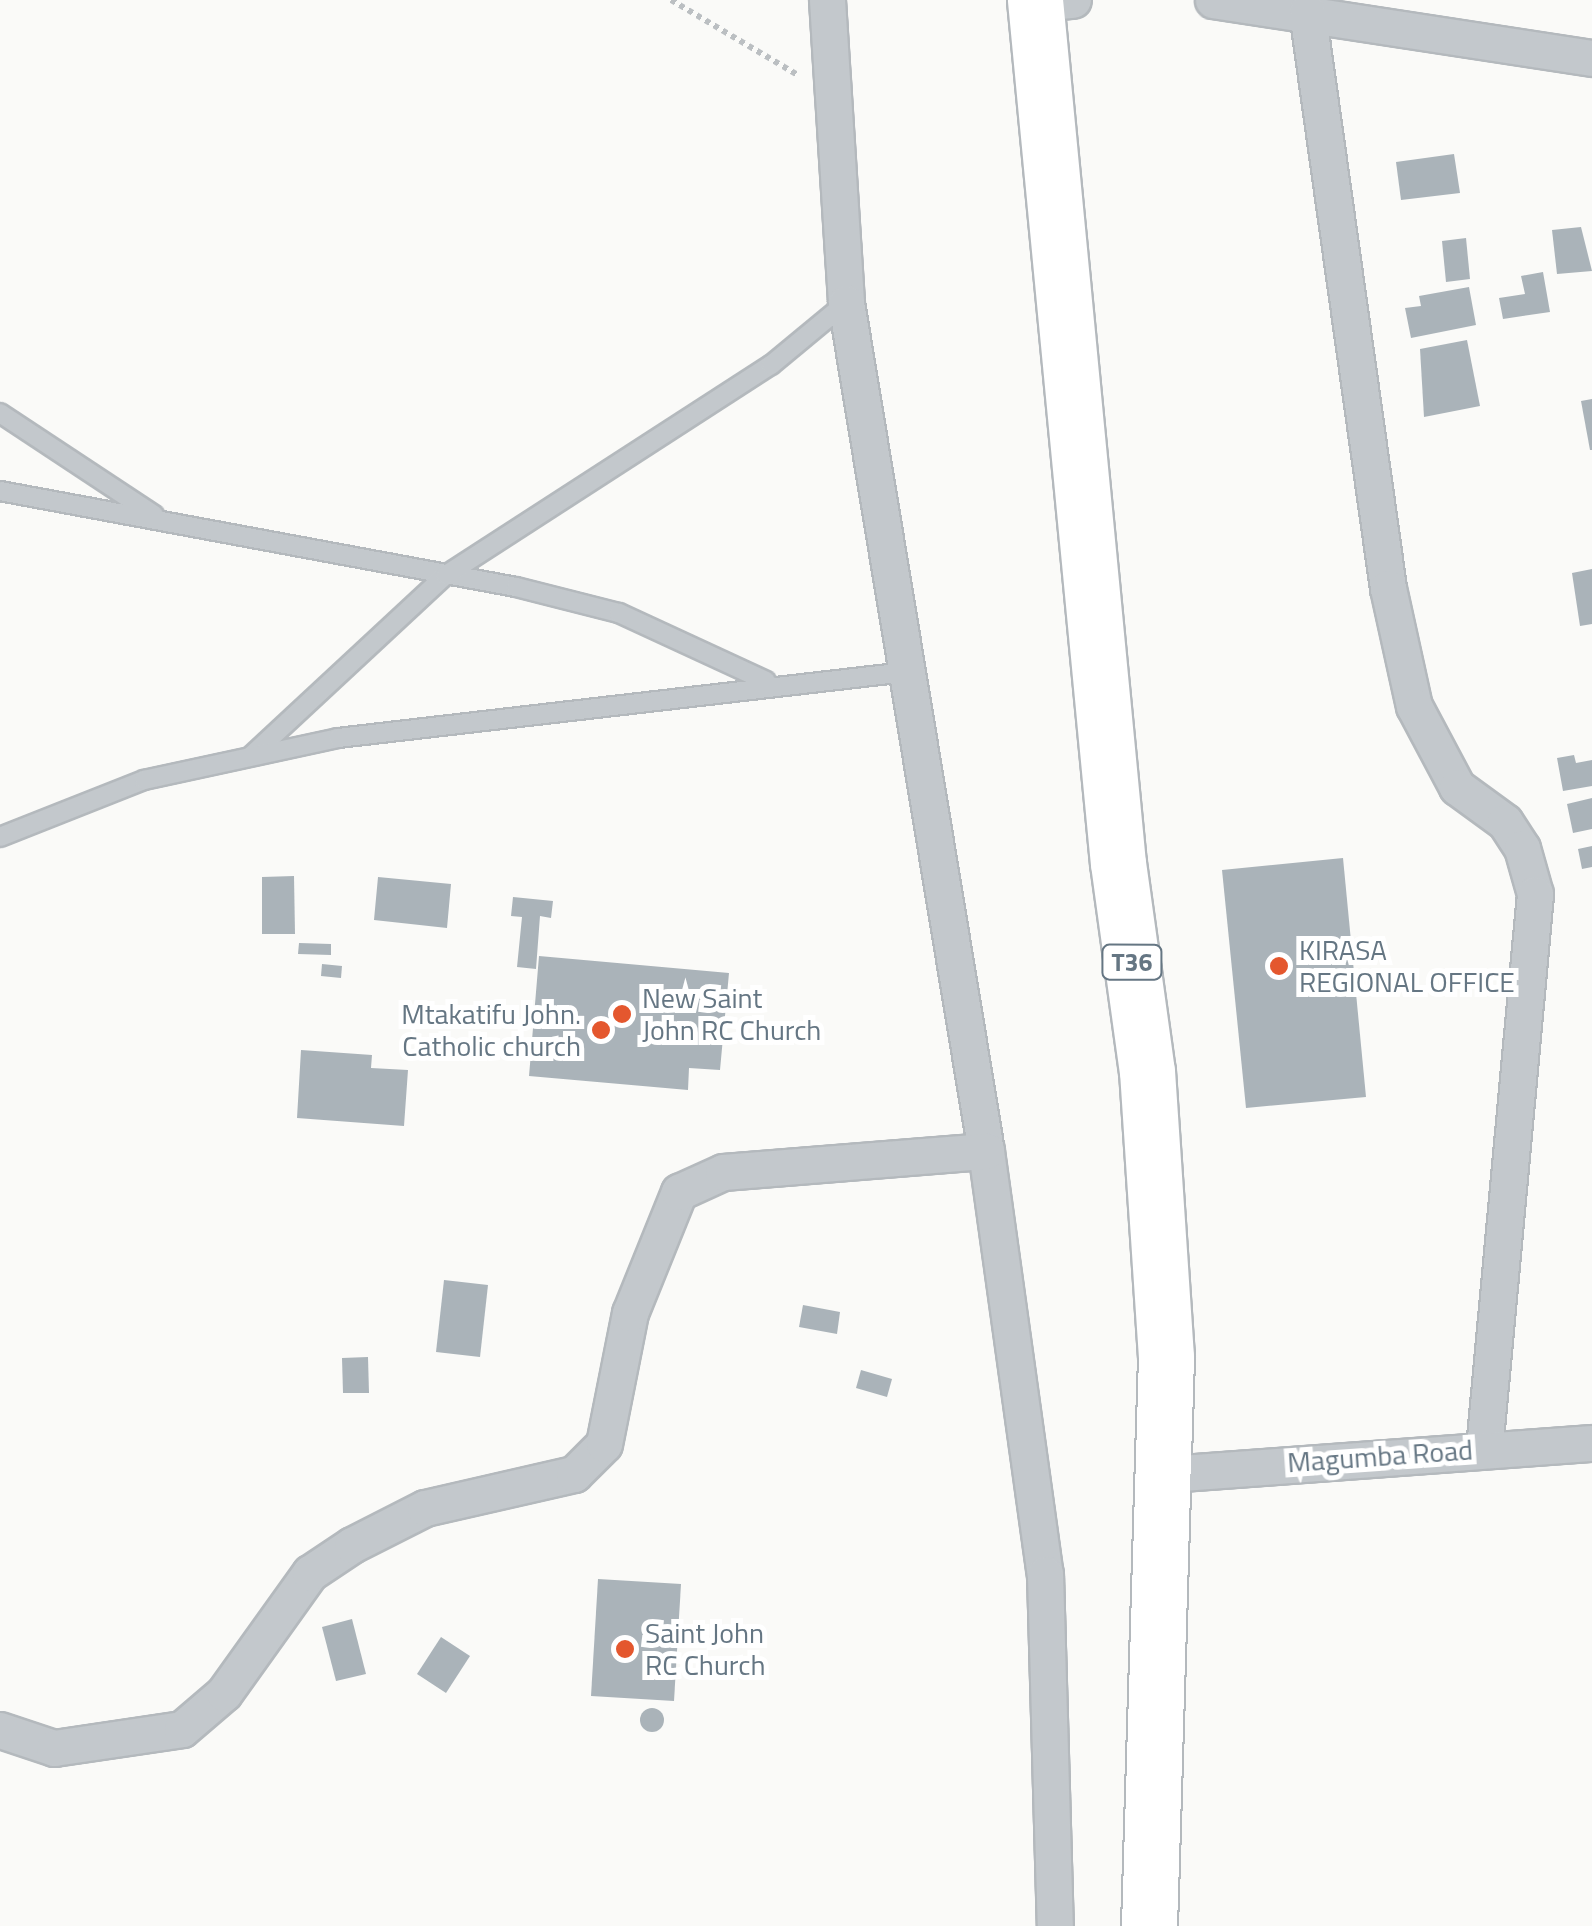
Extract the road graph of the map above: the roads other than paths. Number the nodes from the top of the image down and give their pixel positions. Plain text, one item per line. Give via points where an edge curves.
1 (827, 0) edge
2 (1212, 0) edge
3 (1048, 1) edge
4 (1306, 11) junction
5 (1592, 58) edge
6 (846, 303) junction
7 (0, 413) edge
8 (0, 492) edge
9 (160, 519) junction
10 (446, 575) junction
11 (906, 672) junction
12 (766, 682) junction
13 (250, 756) junction
14 (0, 837) edge
15 (986, 1151) junction
16 (1592, 1443) edge
17 (1484, 1449) junction
18 (1168, 1474) junction
19 (0, 1730) edge
20 (1055, 1926) edge
21 (1149, 1926) edge

1 - 6 street via 827,88
2 - 4 street
3 - 18 highway, T36 via 1118,863 1147,1072
4 - 5 street
4 - 17 street via 1388,588 1414,706 1457,787 1505,822 1522,848 1535,894
6 - 10 lane via 771,365
6 - 11 street
7 - 9 lane
8 - 9 lane
9 - 10 lane
10 - 12 lane via 619,612
10 - 13 lane
11 - 12 lane
11 - 15 street
12 - 13 lane
13 - 14 lane via 144,780
15 - 19 street via 723,1172 679,1192 630,1313 604,1444 574,1474 425,1508 352,1545 310,1573 224,1693 182,1729 54,1748
15 - 20 street via 1045,1574
16 - 17 street, Magumba Road
17 - 18 street, Magumba Road
18 - 21 highway, T36

